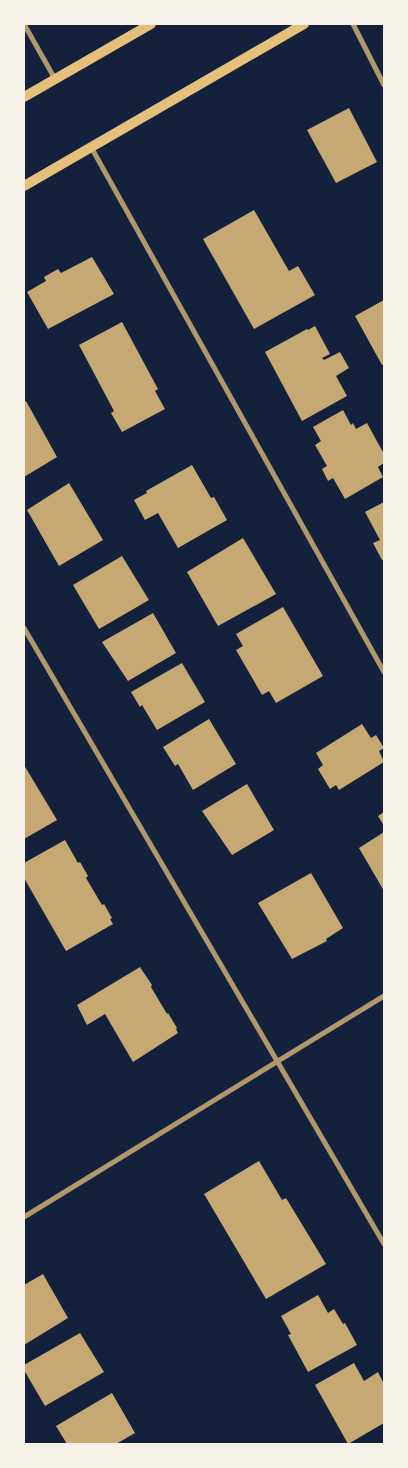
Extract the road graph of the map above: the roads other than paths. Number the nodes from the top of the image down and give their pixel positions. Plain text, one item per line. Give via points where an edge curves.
1 (24, 24) edge
2 (151, 24) edge
3 (304, 24) edge
4 (353, 24) edge
5 (55, 79) junction
6 (384, 85) edge
7 (24, 97) edge
8 (91, 147) junction
9 (24, 186) edge
10 (24, 628) edge
11 (384, 672) edge
12 (384, 996) edge
13 (277, 1061) junction
14 (24, 1217) edge
15 (384, 1244) edge

1 - 5 street
2 - 5 main road
3 - 8 main road
4 - 6 street
5 - 7 main road
8 - 9 main road
8 - 11 street
10 - 13 street
12 - 13 street
13 - 14 street
13 - 15 street

